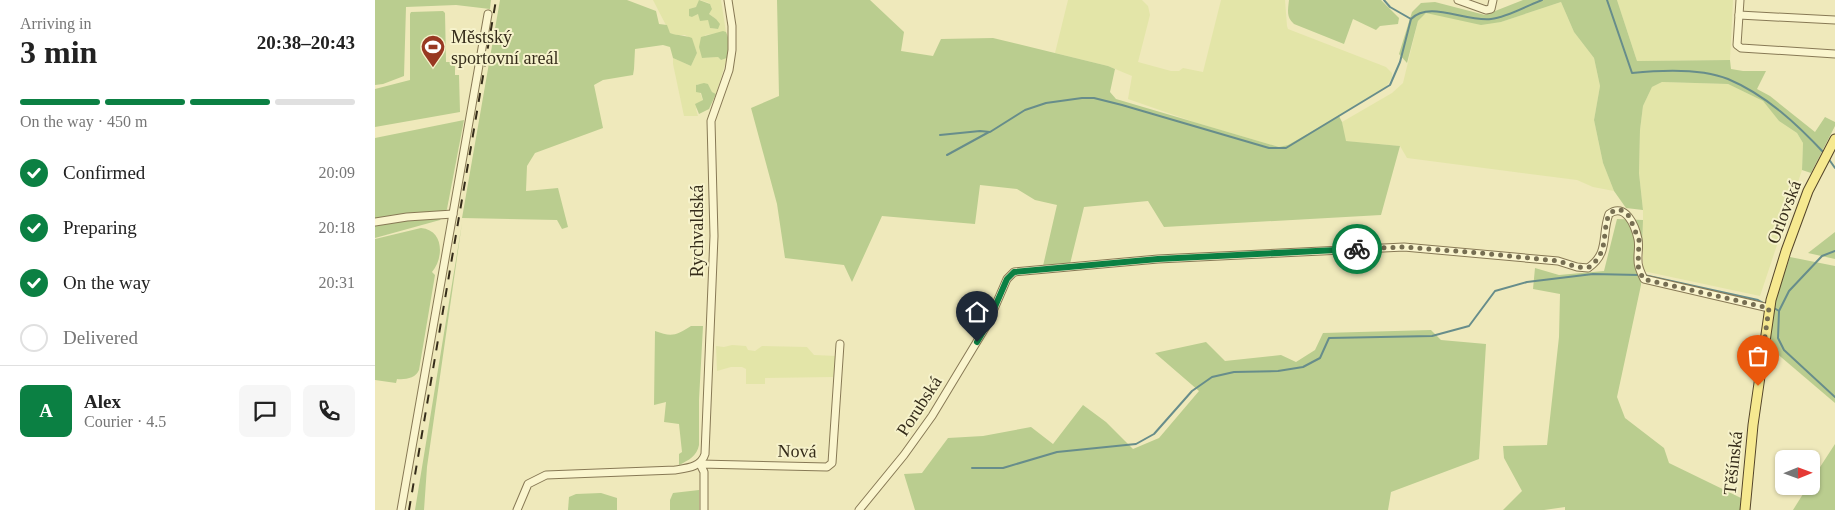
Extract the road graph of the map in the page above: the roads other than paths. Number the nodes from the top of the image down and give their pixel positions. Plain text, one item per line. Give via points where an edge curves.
1 (728, 0) edge
2 (1459, 0) edge
3 (1493, 0) edge
4 (1740, 0) edge
5 (487, 14) dead end
6 (1739, 15) junction
7 (1835, 20) edge
8 (1835, 54) edge
9 (1835, 139) edge
10 (453, 214) junction
11 (375, 222) edge
12 (1770, 304) junction
13 (840, 344) dead end
14 (700, 464) junction
15 (401, 510) edge
16 (517, 510) edge
17 (704, 510) edge
18 (859, 510) edge
19 (1745, 510) edge

1 - 14 street, Rychvaldská via 732,50 729,70 711,121 714,236 705,454
2 - 3 street via 1486,10 1491,8
4 - 6 street
5 - 10 street
6 - 7 street
6 - 8 street via 1737,45 1741,48
9 - 12 main road, Orlovská via 1809,191
10 - 11 street
10 - 15 street
12 - 18 street, Porubská via 1643,279 1638,266 1639,240 1629,216 1621,210 1609,214 1601,255 1588,268 1548,260 1404,247 1158,259 1014,272 1007,279 987,325 932,416 905,455
12 - 19 main road, Těšínská
13 - 14 street, Nová via 832,463 827,467
14 - 16 street via 675,470 546,475 528,484
14 - 17 street, Rychvaldská via 704,472

